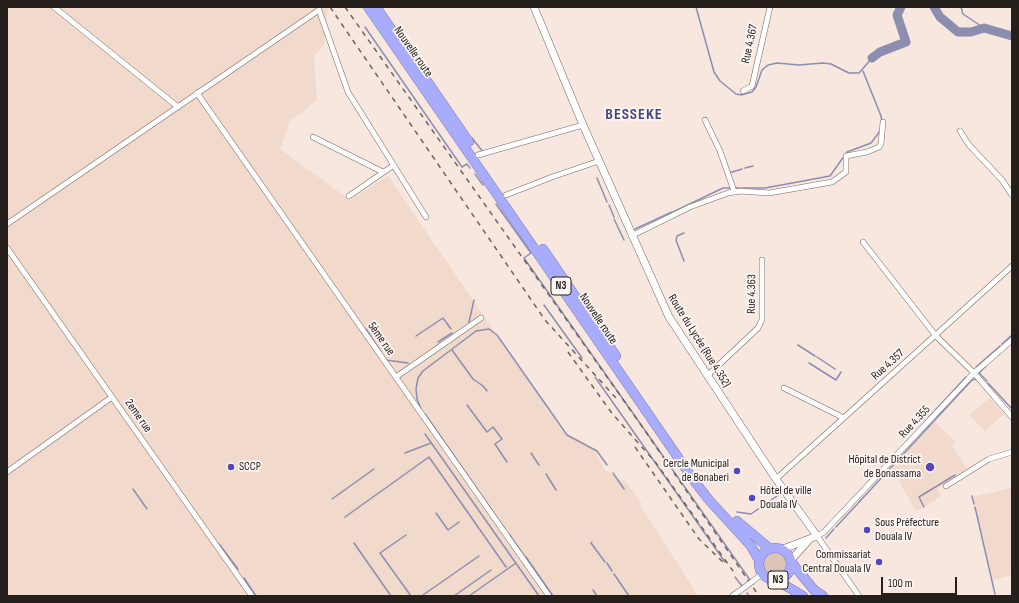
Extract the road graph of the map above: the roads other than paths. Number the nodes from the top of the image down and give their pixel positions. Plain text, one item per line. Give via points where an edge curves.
1 (54, 7) edge
2 (368, 7) edge
3 (376, 7) edge
4 (534, 7) edge
5 (770, 7) edge
6 (320, 8) edge
7 (743, 91) dead end
8 (197, 93) junction
9 (178, 107) junction
10 (705, 120) dead end
11 (883, 122) dead end
12 (583, 125) junction
13 (960, 131) dead end
14 (313, 137) dead end
15 (478, 155) junction
16 (599, 162) junction
17 (394, 165) junction
18 (383, 172) junction
19 (734, 191) junction
20 (506, 195) junction
21 (1012, 195) edge
22 (349, 196) dead end
23 (516, 215) junction
24 (426, 217) dead end
25 (7, 224) edge
26 (631, 236) junction
27 (863, 242) dead end
28 (7, 248) edge
29 (762, 260) dead end
30 (1012, 266) edge
31 (481, 318) dead end
32 (936, 336) junction
33 (1012, 340) edge
34 (974, 373) junction
35 (706, 376) junction
36 (396, 377) junction
37 (784, 388) dead end
38 (112, 397) junction
39 (1012, 415) edge
40 (844, 418) junction
41 (1012, 452) edge
42 (7, 472) edge
43 (776, 479) junction
44 (946, 486) dead end
45 (817, 536) junction
46 (808, 541) junction
47 (769, 548) junction
48 (783, 549) junction
49 (759, 560) junction
50 (792, 562) junction
51 (762, 574) junction
52 (776, 580) junction
53 (252, 596) edge
54 (549, 596) edge
55 (732, 596) edge
56 (802, 596) edge
57 (823, 596) edge
58 (859, 596) edge

1 - 9 street
2 - 23 highway, Nouvelle route / N3
3 - 15 highway, Nouvelle route
4 - 12 main road, Route du Lycée (Rue 4.352)
5 - 7 street, Rue 4.367 via 752,86
6 - 8 street
6 - 17 street via 348,92
8 - 9 street
8 - 36 street, 5ème rue
9 - 25 street
10 - 19 street via 720,151
11 - 19 street via 879,147 846,156 846,172 832,182 769,193
12 - 15 street
12 - 16 main road, Route du Lycée (Rue 4.352)
13 - 21 street
14 - 18 street
15 - 20 highway, Nouvelle route
16 - 20 street
16 - 26 main road, Route du Lycée (Rue 4.352)
17 - 18 street
17 - 24 street
18 - 22 street
19 - 26 street via 690,207
20 - 23 highway, Nouvelle route
23 - 47 highway, Nouvelle route via 699,478 741,525
23 - 49 highway, Nouvelle route / N3 via 695,482 747,540
26 - 35 main road, Route du Lycée (Rue 4.352) via 668,317
27 - 32 street
28 - 38 street, 2eme rue
29 - 35 street, Rue 4.363 via 762,320 758,328
30 - 32 street, Rue 4.357
31 - 36 street
32 - 34 street
32 - 40 street, Rue 4.357
33 - 34 street, Rue 4.355
34 - 39 street
34 - 45 street, Rue 4.355 via 829,527
35 - 43 main road, Route du Lycée (Rue 4.352)
36 - 54 street, 5ème rue
37 - 40 street
38 - 42 street
38 - 53 street, 2eme rue
40 - 43 street, Rue 4.357
41 - 44 street via 989,459
43 - 45 main road, Route du Lycée (Rue 4.352)
45 - 46 main road
45 - 58 street, Route du Lycée (Rue 4.352)
46 - 48 main road
46 - 50 main road
47 - 48 highway
47 - 49 highway, N3
48 - 50 highway, N3
49 - 51 highway, N3
50 - 52 highway, N3 via 787,575
50 - 57 highway via 814,590
51 - 52 highway, N3 via 768,579
51 - 55 street, bridge
52 - 56 highway, N3

